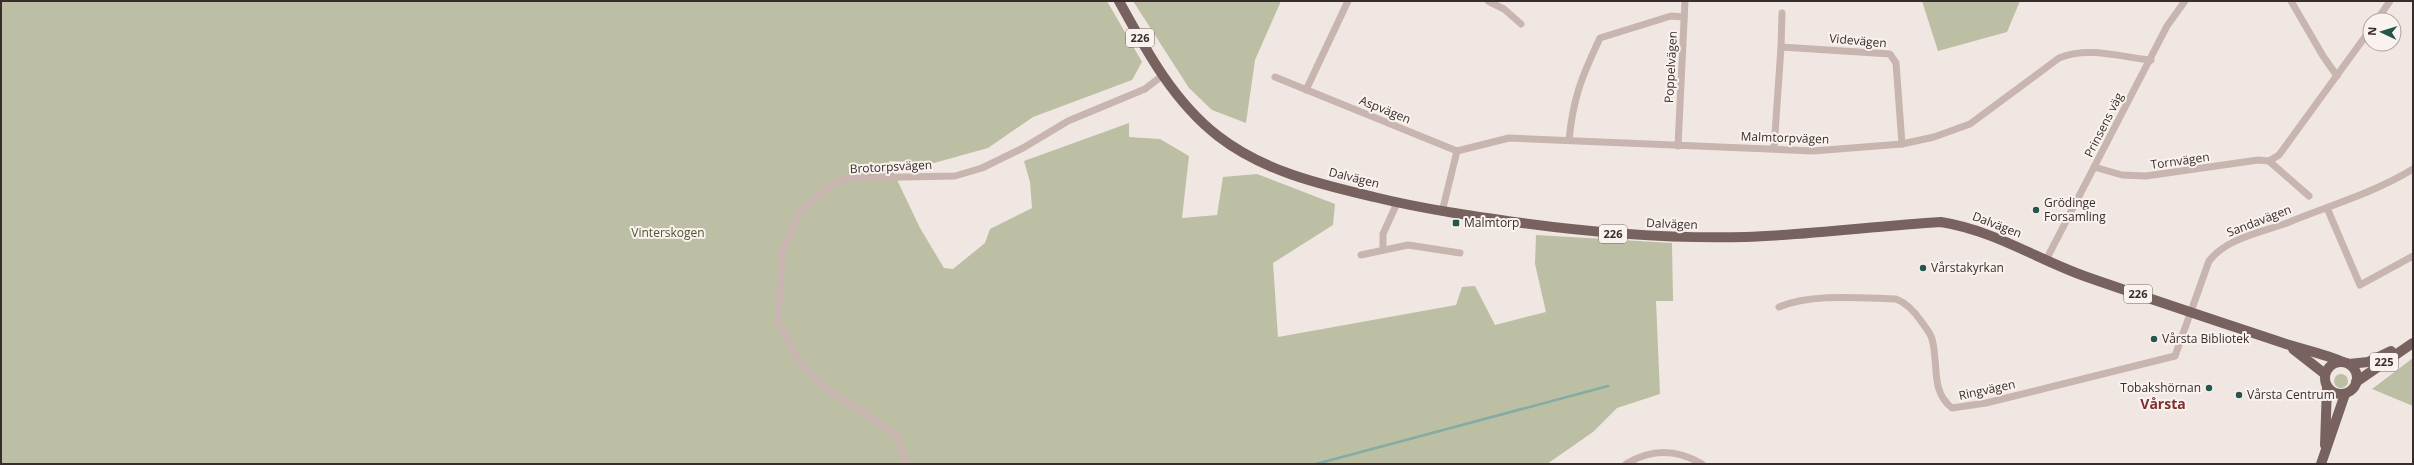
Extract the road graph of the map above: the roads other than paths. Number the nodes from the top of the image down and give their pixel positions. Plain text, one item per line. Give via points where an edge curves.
1 (1119, 1) edge
2 (1348, 1) edge
3 (1488, 1) edge
4 (1685, 1) edge
5 (2185, 1) edge
6 (2291, 1) edge
7 (2390, 1) edge
8 (2382, 12) edge
9 (1782, 13) dead end
10 (1684, 17) junction
11 (1521, 24) dead end
12 (2362, 41) edge
13 (1781, 47) junction
14 (2151, 60) junction
15 (1163, 75) junction
16 (2337, 76) junction
17 (1275, 77) dead end
18 (1306, 90) junction
19 (1569, 140) junction
20 (1902, 144) junction
21 (1678, 146) junction
22 (1774, 148) junction
23 (1457, 151) junction
24 (2269, 161) junction
25 (2094, 167) junction
26 (2413, 169) edge
27 (2309, 196) dead end
28 (1397, 203) junction
29 (2327, 208) junction
30 (1442, 212) junction
31 (1383, 250) junction
32 (1460, 253) dead end
33 (1361, 255) dead end
34 (2413, 256) edge
35 (2046, 260) junction
36 (1779, 307) dead end
37 (2190, 312) junction
38 (2413, 342) edge
39 (2287, 344) junction
40 (2346, 363) junction
41 (2325, 374) junction
42 (2356, 382) junction
43 (2328, 387) junction
44 (2345, 394) junction
45 (2323, 460) edge
46 (906, 464) edge
47 (1626, 464) edge
48 (1702, 464) edge

1 - 15 main road, Dalvägen / 226
2 - 18 street
3 - 11 street via 1504,9
4 - 10 street
5 - 14 street, Prinsens väg via 2167,26
6 - 16 street
7 - 8 street
9 - 13 street
10 - 19 street, Poppelvägen via 1672,16 1600,38 1583,74 1572,107
10 - 21 street, Poppelvägen
12 - 16 street
13 - 20 street, Videvägen via 1890,54 1896,63
13 - 22 street
14 - 20 street, Malmtorpvägen via 2086,51 2071,53 2059,58 1970,124 1934,138
14 - 25 street, Prinsens väg
15 - 28 main road, Dalvägen / 226 via 1175,94 1205,126 1249,156 1286,173
15 - 46 street, Brotorpsvägen via 1145,89 1068,121 1023,148 982,168 955,176 855,178 835,182 800,211 782,252 778,322 800,363 826,389 897,435
16 - 24 street via 2278,155
17 - 18 street, Aspvägen
18 - 23 street, Aspvägen
19 - 21 street, Malmtorpvägen
19 - 23 street, Malmtorpvägen via 1509,138
20 - 22 street, Malmtorpvägen via 1813,151
21 - 22 street, Malmtorpvägen
23 - 30 street
24 - 25 street, Tornvägen via 2258,160 2146,176 2122,175
24 - 27 street
25 - 35 street, Prinsens väg
26 - 29 street, Sandavägen
28 - 30 main road, Dalvägen / 226
28 - 31 street via 1383,234
29 - 34 street via 2360,286
29 - 37 street, Sandavägen via 2257,232 2217,250 2208,261
30 - 35 main road, Dalvägen / 226 via 1587,232 1697,238 1755,237 1941,222 2001,238
31 - 32 street via 1408,245
31 - 33 street
35 - 37 main road, Dalvägen / 226 via 2086,277
36 - 37 street, Ringvägen via 1809,299 1896,299 1903,302 1914,312 1932,338 1938,391 1942,401 1952,408 1986,403 2174,356
37 - 39 main road, Dalvägen / 226
38 - 40 main road, 225 via 2368,362
38 - 42 main road, 225
39 - 40 main road, Dalvägen / 226
39 - 41 main road, Dalvägen / 226
40 - 41 main road, 225 via 2330,366
40 - 42 main road, 225 via 2355,371
41 - 43 main road, 225
42 - 44 main road, 225 via 2352,390
43 - 44 main road via 2334,393
43 - 45 main road, 225
44 - 45 main road, 225
47 - 48 street via 1650,452 1671,451 1690,456

